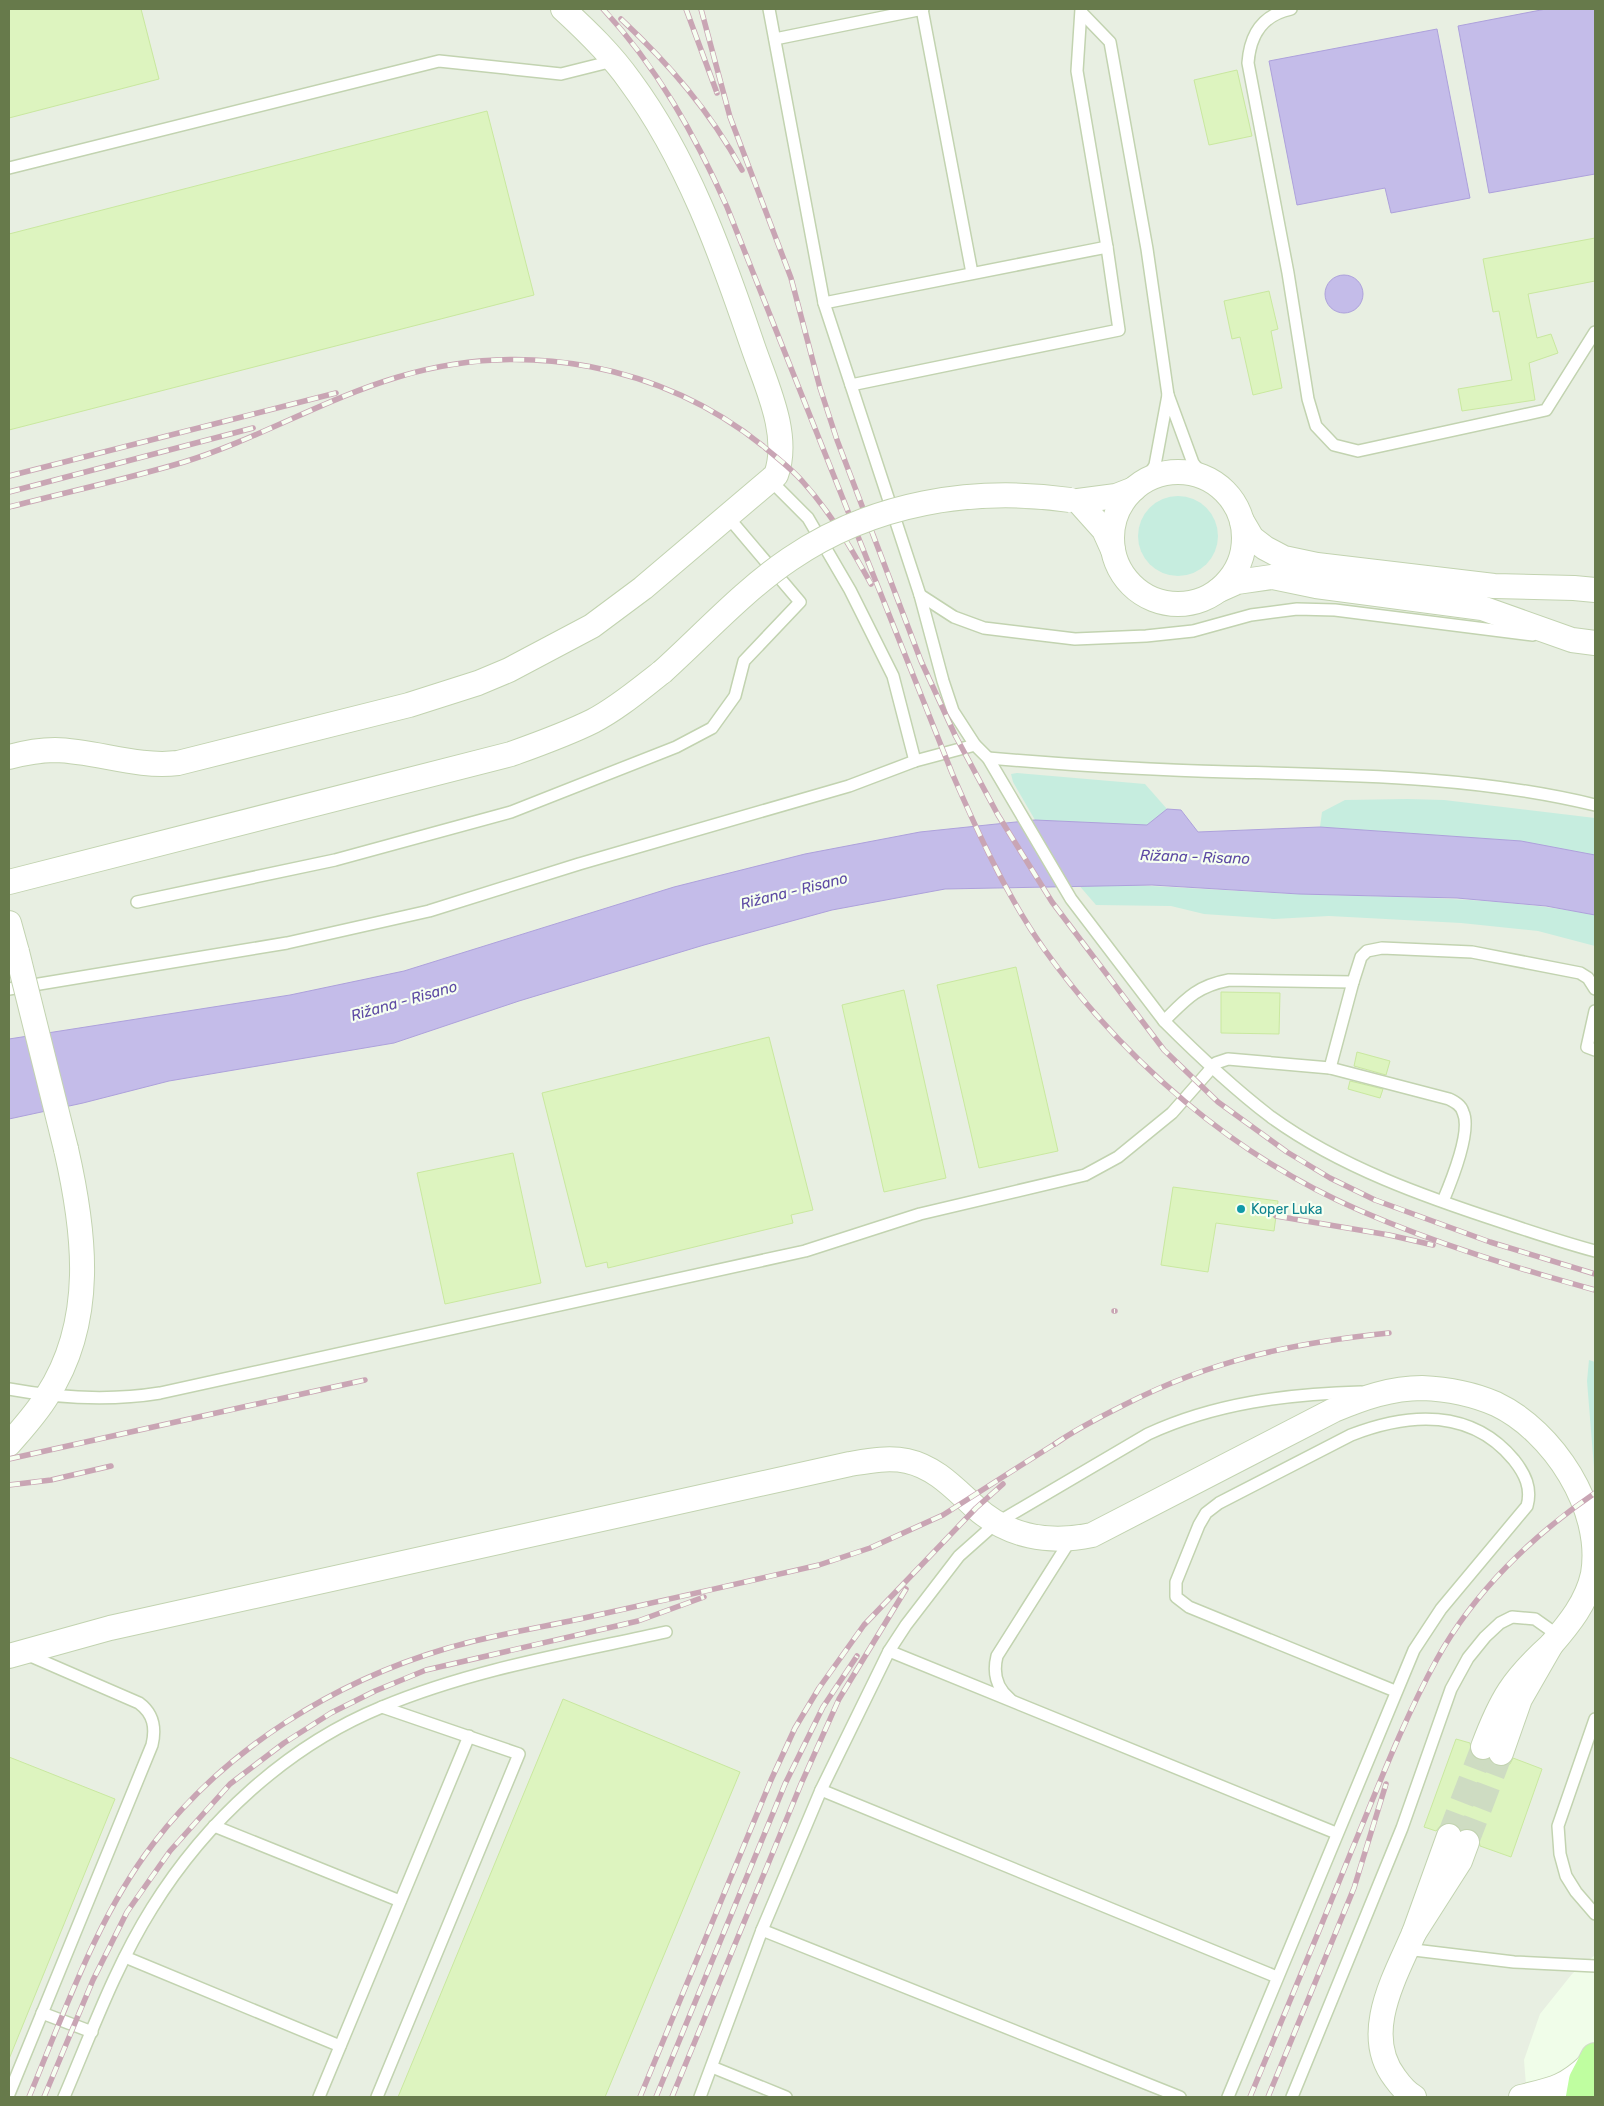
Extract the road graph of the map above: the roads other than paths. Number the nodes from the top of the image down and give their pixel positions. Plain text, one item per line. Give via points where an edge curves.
1 (563, 9) edge
2 (769, 9) edge
3 (923, 9) edge
4 (1291, 9) edge
5 (1081, 11) edge
6 (775, 38) junction
7 (613, 60) junction
8 (9, 168) edge
9 (1108, 247) junction
10 (972, 274) junction
11 (824, 303) junction
12 (1595, 332) edge
13 (851, 385) junction
14 (1168, 395) junction
15 (1204, 477) junction
16 (771, 481) junction
17 (1140, 485) junction
18 (1074, 501) junction
19 (728, 517) junction
20 (1242, 521) junction
21 (1113, 550) junction
22 (1595, 590) edge
23 (1215, 592) junction
24 (920, 595) junction
25 (1572, 640) junction
26 (1595, 643) edge
27 (975, 745) junction
28 (9, 757) edge
29 (988, 758) junction
30 (915, 761) junction
31 (1595, 805) edge
32 (9, 882) edge
33 (137, 902) dead end
34 (9, 922) edge
35 (1353, 982) junction
36 (9, 989) edge
37 (1595, 989) edge
38 (1595, 1011) edge
39 (1164, 1022) junction
40 (1595, 1050) edge
41 (1212, 1068) junction
42 (1330, 1068) junction
43 (1443, 1202) junction
44 (1595, 1251) edge
45 (9, 1389) edge
46 (1390, 1390) junction
47 (47, 1396) junction
48 (9, 1444) edge
49 (995, 1524) junction
50 (1070, 1539) junction
51 (666, 1632) dead end
52 (1555, 1640) junction
53 (890, 1651) junction
54 (16, 1654) edge
55 (1395, 1690) junction
56 (1013, 1701) junction
57 (382, 1707) junction
58 (1595, 1719) edge
59 (468, 1736) junction
60 (1492, 1750) tunnel mouth
61 (821, 1790) junction
62 (214, 1826) junction
63 (1336, 1833) junction
64 (1458, 1839) tunnel mouth
65 (400, 1901) junction
66 (1595, 1914) edge
67 (762, 1930) junction
68 (1410, 1941) junction
69 (125, 1957) junction
70 (1595, 1966) edge
71 (1277, 1977) junction
72 (42, 2013) junction
73 (92, 2032) junction
74 (340, 2046) junction
75 (1592, 2061) edge
76 (712, 2068) junction
77 (9, 2094) edge
78 (64, 2097) edge
79 (319, 2097) edge
80 (377, 2097) edge
81 (700, 2097) edge
82 (786, 2097) edge
83 (1180, 2097) edge
84 (1228, 2097) edge
85 (1292, 2097) edge
86 (1414, 2097) edge
87 (1521, 2097) edge
88 (1580, 2097) edge

1 - 7 street
2 - 6 lane
3 - 6 lane
3 - 10 lane
4 - 12 lane via 1278,12 1260,25 1249,46 1248,64 1288,273 1308,399 1316,426 1334,445 1358,451 1546,410
5 - 9 lane via 1077,71
5 - 14 lane via 1110,42 1147,248
6 - 11 lane
7 - 8 lane via 561,74 439,61
7 - 16 street via 658,124 684,172 724,262 771,399 777,426 780,460
9 - 10 lane
9 - 13 lane via 1119,330
10 - 11 lane
11 - 13 lane
13 - 24 lane
14 - 15 lane via 1193,463
14 - 17 lane via 1155,466
15 - 17 street via 1175,472
15 - 20 street via 1228,494
16 - 19 street
16 - 30 lane via 808,518 850,590 893,676
17 - 18 street via 1116,496
17 - 21 street via 1117,514 1112,531
18 - 21 street via 1104,530
18 - 32 street, bridge via 1017,495 949,498 913,505 846,527 782,564 631,697 594,720 551,740 511,754
19 - 28 street via 592,626 509,670 444,695 178,763 138,764 56,750
19 - 33 lane via 800,602 744,661 735,696 712,728 676,748 511,812 335,860
20 - 22 street via 1252,538 1265,548 1284,558 1317,566 1494,586
20 - 23 street via 1244,537 1237,566 1230,580
21 - 23 street via 1119,568 1144,594 1180,603 1198,600
23 - 25 street via 1237,582 1272,578 1482,608
24 - 25 lane via 954,617 984,628 1075,639 1193,631 1251,615 1297,609 1335,610
24 - 27 lane via 953,711
25 - 26 street
27 - 29 lane
27 - 30 lane
29 - 31 lane via 1135,769 1407,776 1554,795
29 - 39 lane via 1071,900
30 - 36 lane via 849,786 579,864 429,912 287,943
34 - 47 street, bridge via 81,1222 82,1278 74,1336 63,1367
35 - 37 lane via 1361,957 1367,951 1382,948 1472,952 1541,965 1580,973
35 - 39 lane via 1230,980 1214,983 1192,994
35 - 42 lane
38 - 40 lane via 1587,1048
39 - 41 lane
41 - 42 lane via 1222,1060 1234,1058
41 - 43 lane via 1272,1117 1318,1146
41 - 47 lane via 1172,1114 1118,1157 1101,1168 1065,1181 920,1214 805,1252 170,1391 136,1397
42 - 43 lane via 1449,1099 1461,1107 1465,1128
43 - 44 lane
45 - 47 lane
46 - 49 lane via 1276,1397 1190,1417 1148,1434
46 - 50 street via 1334,1410 1092,1535
46 - 52 street via 1422,1388 1473,1396 1518,1417 1558,1455 1588,1507 1595,1558 1594,1573 1584,1600
47 - 48 street
49 - 50 street via 1049,1540
49 - 53 lane via 959,1556
49 - 54 street via 950,1482 925,1467 885,1459 850,1464 130,1624
50 - 56 lane via 997,1656 996,1676 1004,1694
51 - 57 lane via 489,1670
52 - 60 street
52 - 85 lane via 1535,1619 1512,1617 1500,1623 1468,1658 1451,1689 1402,1828
53 - 56 lane
53 - 61 lane
54 - 72 lane via 139,1703 153,1720 155,1733
55 - 55 lane via 1414,1650 1441,1609 1522,1514 1530,1497 1525,1476 1508,1453 1480,1432 1440,1419 1396,1420 1374,1426 1219,1503 1206,1512 1199,1524 1176,1582 1176,1597 1189,1607
55 - 63 lane
56 - 63 lane
57 - 59 lane
57 - 62 lane via 298,1753 249,1792
58 - 66 lane via 1558,1826 1566,1876
59 - 65 lane
59 - 80 lane via 519,1754
61 - 67 lane
61 - 71 lane
62 - 65 lane
62 - 69 lane via 184,1859
63 - 71 lane
64 - 68 street
65 - 74 lane
67 - 76 lane
67 - 83 lane
68 - 70 lane via 1514,1962
68 - 86 street via 1379,2027 1381,2051 1388,2069
69 - 73 lane
69 - 74 lane
71 - 84 lane
72 - 73 lane
72 - 77 lane
73 - 78 lane
74 - 79 lane
75 - 87 street via 1571,2081
75 - 88 main road
76 - 81 lane
76 - 82 lane

